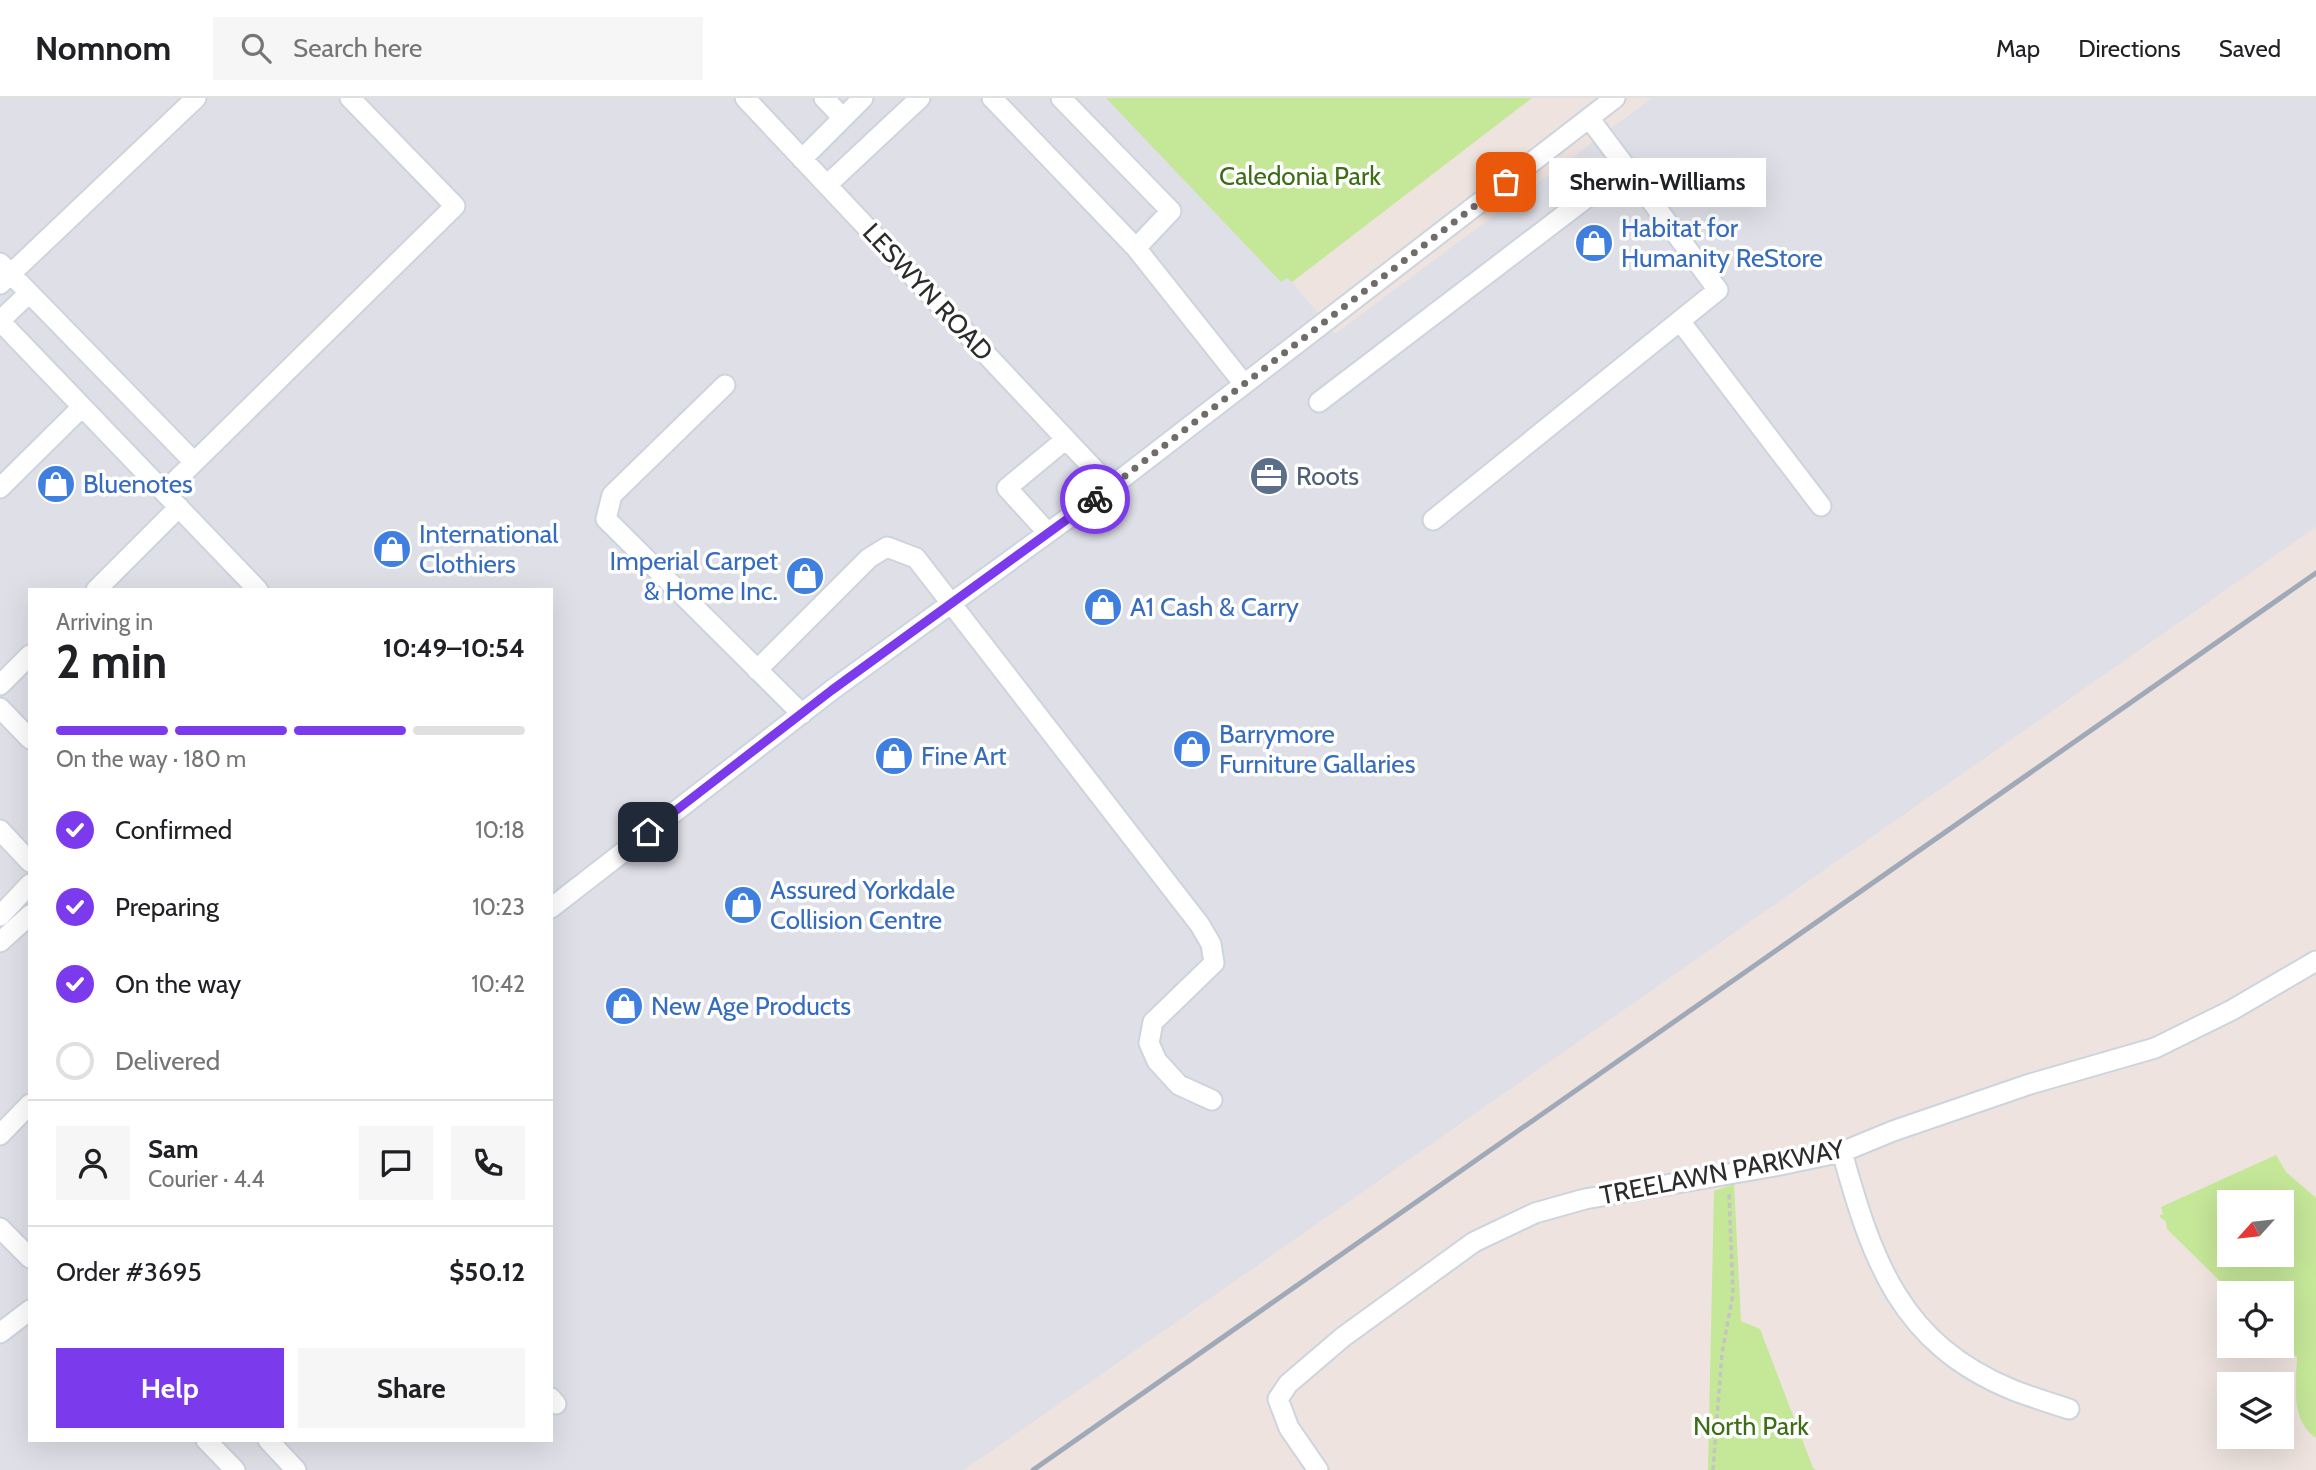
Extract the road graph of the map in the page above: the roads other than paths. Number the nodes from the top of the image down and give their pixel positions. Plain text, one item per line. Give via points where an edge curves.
1 (196, 98) edge
2 (350, 98) edge
3 (745, 98) edge
4 (824, 98) edge
5 (863, 98) edge
6 (920, 98) edge
7 (992, 98) edge
8 (1061, 98) edge
9 (1615, 98) edge
10 (844, 118) junction
11 (1589, 118) junction
12 (802, 159) junction
13 (1627, 167) junction
14 (827, 185) junction
15 (1136, 247) junction
16 (4, 274) edge
17 (29, 293) junction
18 (0, 321) edge
19 (1681, 321) junction
20 (1244, 384) junction
21 (726, 385) dead end
22 (1319, 402) dead end
23 (82, 407) junction
24 (1066, 439) junction
25 (194, 463) junction
26 (1111, 487) junction
27 (0, 488) edge
28 (164, 492) junction
29 (1821, 506) dead end
30 (179, 507) junction
31 (1433, 520) dead end
32 (1048, 533) junction
33 (98, 588) edge
34 (256, 588) edge
35 (953, 603) junction
36 (28, 657) edge
37 (757, 670) junction
38 (0, 684) edge
39 (0, 708) edge
40 (802, 714) junction
41 (28, 737) edge
42 (0, 830) edge
43 (28, 860) edge
44 (28, 886) edge
45 (553, 903) edge
46 (0, 916) edge
47 (28, 917) edge
48 (0, 942) edge
49 (2316, 961) edge
50 (1212, 1100) dead end
51 (28, 1106) edge
52 (0, 1135) edge
53 (1842, 1152) junction
54 (0, 1228) edge
55 (28, 1256) edge
56 (28, 1312) edge
57 (0, 1333) edge
58 (2069, 1409) dead end
59 (208, 1442) edge
60 (270, 1442) edge
61 (235, 1470) edge
62 (296, 1470) edge
63 (1318, 1470) edge

1 - 16 street
2 - 25 street via 455,206
3 - 12 street, LESWYN ROAD
4 - 10 street
5 - 10 street
6 - 14 street
7 - 15 street
8 - 15 street via 1171,211
9 - 11 street
10 - 12 street
11 - 13 street
11 - 20 street
12 - 14 street, LESWYN ROAD
13 - 19 street via 1718,290
13 - 22 street
14 - 24 street, LESWYN ROAD
15 - 20 street
16 - 17 street
17 - 18 street
17 - 25 street
18 - 23 street
19 - 29 street
19 - 31 street
20 - 26 street
21 - 37 street via 612,495 606,519
23 - 27 street
23 - 28 street
24 - 26 street, LESWYN ROAD
24 - 32 street via 1007,488
25 - 28 street
26 - 32 street
28 - 30 street
30 - 33 street
30 - 34 street
32 - 35 street
35 - 37 street via 916,558 887,547 869,558
35 - 40 street
35 - 50 street via 1211,944 1214,963 1153,1022 1149,1043 1157,1062 1179,1085
36 - 38 street
37 - 40 street
39 - 41 street
40 - 45 street
42 - 43 street
44 - 46 street
47 - 48 street
49 - 53 street, TREELAWN PARKWAY via 2155,1048 2030,1084
51 - 52 street
53 - 58 street via 1870,1244 1892,1291 1914,1321 1971,1368 2012,1389
53 - 63 street, TREELAWN PARKWAY via 1585,1199 1535,1213 1474,1242 1288,1384 1278,1399 1289,1428
54 - 55 street
56 - 57 street
59 - 61 street
60 - 62 street

